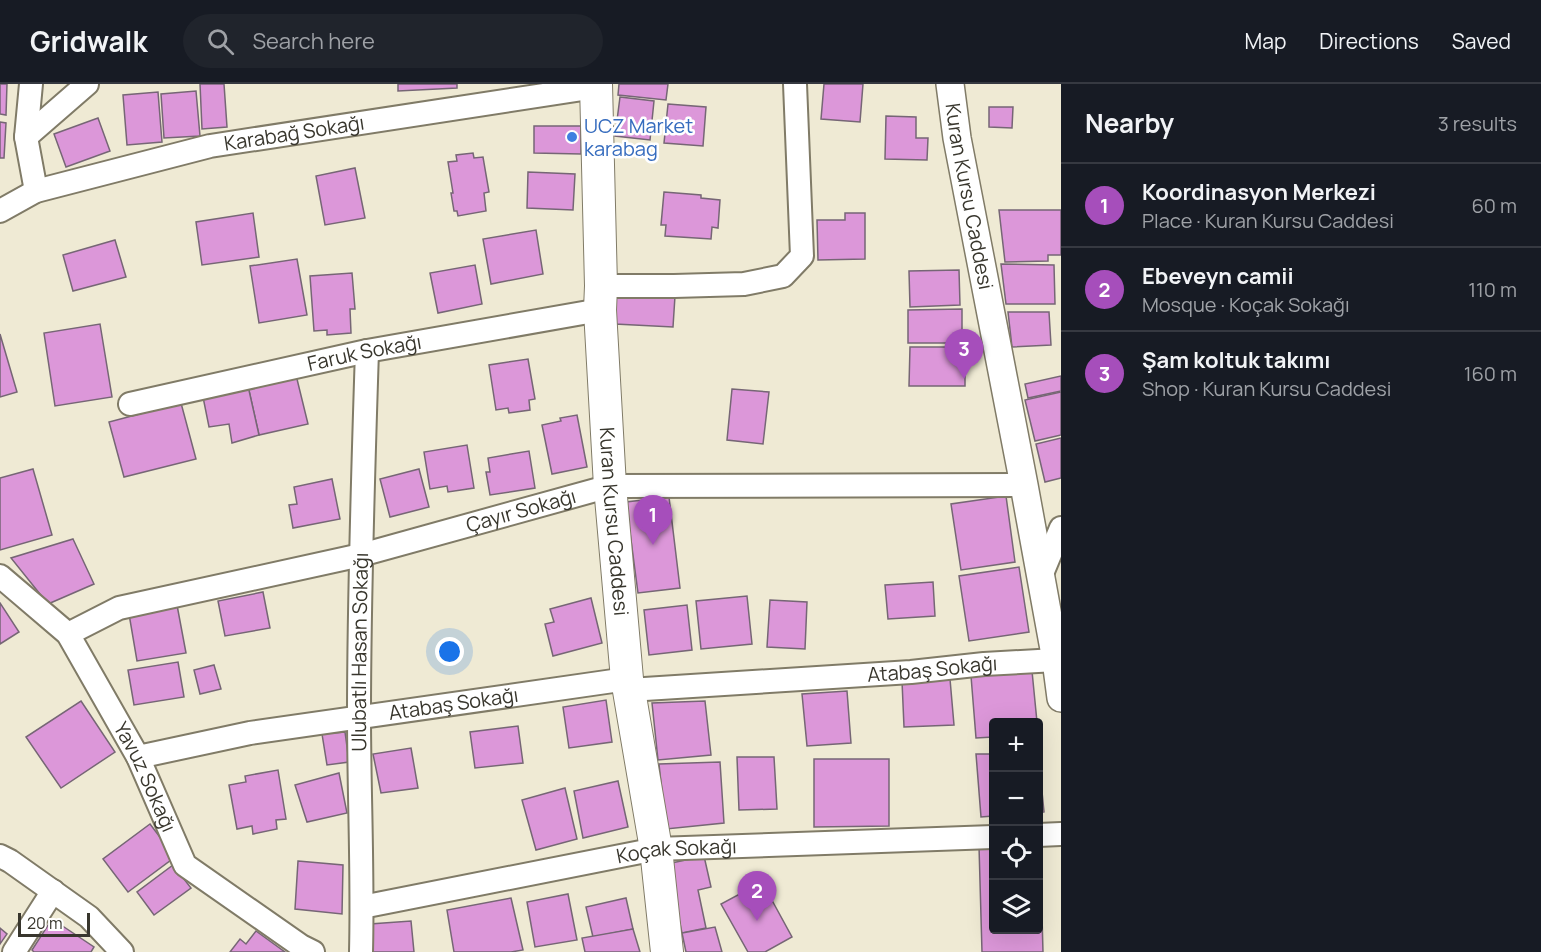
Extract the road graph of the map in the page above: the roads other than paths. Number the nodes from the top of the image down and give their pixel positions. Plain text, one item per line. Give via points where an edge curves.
1 (31, 84) edge
2 (87, 84) edge
3 (795, 84) edge
4 (950, 84) edge
5 (596, 85) edge
6 (26, 137) junction
7 (36, 191) junction
8 (0, 211) edge
9 (601, 298) junction
10 (367, 351) junction
11 (130, 404) dead end
12 (1024, 484) junction
13 (610, 486) junction
14 (1061, 528) edge
15 (361, 555) junction
16 (0, 576) edge
17 (1041, 576) junction
18 (68, 634) junction
19 (1056, 660) junction
20 (628, 685) junction
21 (1061, 698) edge
22 (359, 717) junction
23 (138, 757) junction
24 (1061, 834) edge
25 (1043, 835) edge
26 (989, 837) edge
27 (656, 849) junction
28 (0, 856) edge
29 (54, 891) junction
30 (362, 907) junction
31 (14, 952) edge
32 (122, 952) edge
33 (313, 952) edge
34 (361, 952) edge
35 (667, 952) edge

1 - 6 street
2 - 6 street
3 - 9 street, Faruk Sokağı via 802,256 783,276 744,284 674,286
4 - 12 street, Kuran Kursu Caddesi
5 - 7 street, Karabağ Sokağı via 210,146
5 - 9 main road, Kuran Kursu Caddesi
6 - 7 street
7 - 8 street, Karabağ Sokağı
9 - 10 street, Faruk Sokağı
9 - 13 main road, Kuran Kursu Caddesi
10 - 11 street, Faruk Sokağı
10 - 15 street, Ulubatlı Hasan Sokağı
12 - 13 street, Çayır Sokağı
12 - 17 street, Kuran Kursu Caddesi
13 - 15 street, Çayır Sokağı
13 - 20 main road, Kuran Kursu Caddesi
14 - 17 street
15 - 18 street, Çayır Sokağı via 119,608
15 - 22 street, Ulubatlı Hasan Sokağı
16 - 18 street, Yavuz Sokağı
17 - 19 street, Kuran Kursu Caddesi
18 - 23 street, Yavuz Sokağı
19 - 20 street, Atabaş Sokağı via 911,672
19 - 21 street, Kuran Kursu Caddesi
20 - 22 street, Atabaş Sokağı
20 - 27 main road, Kuran Kursu Caddesi
22 - 23 street, Atabaş Sokağı via 250,733
22 - 30 street, Ulubatlı Hasan Sokağı
23 - 33 street, Yavuz Sokağı via 185,865
24 - 25 street
26 - 27 street, Koçak Sokağı
27 - 30 street, Koçak Sokağı
27 - 35 main road, Kuran Kursu Caddesi
28 - 29 street
29 - 31 street
29 - 32 street via 89,917
30 - 34 street, Ulubatlı Hasan Sokağı

